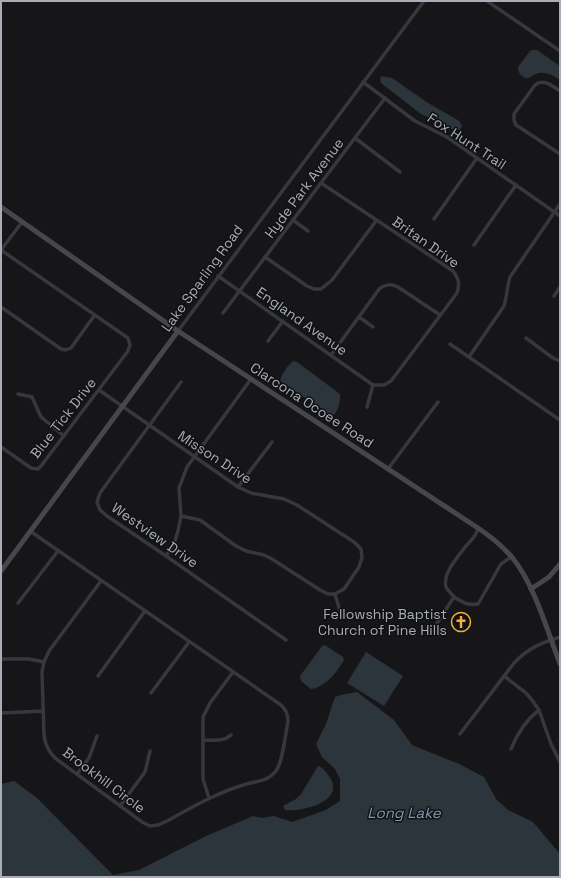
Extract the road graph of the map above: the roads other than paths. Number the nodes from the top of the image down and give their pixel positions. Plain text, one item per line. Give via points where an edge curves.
1 (424, 1) edge
2 (487, 1) edge
3 (560, 51) edge
4 (363, 82) junction
5 (560, 91) edge
6 (384, 98) junction
7 (355, 138) junction
8 (560, 154) edge
9 (477, 158) junction
10 (400, 172) dead end
11 (321, 183) junction
12 (516, 185) junction
13 (560, 204) edge
14 (1, 207) edge
15 (554, 212) junction
16 (560, 216) edge
17 (434, 219) dead end
18 (293, 220) junction
19 (376, 221) junction
20 (22, 222) junction
21 (308, 232) dead end
22 (474, 245) dead end
23 (1, 250) edge
24 (265, 257) junction
25 (218, 276) junction
26 (560, 287) edge
27 (239, 291) junction
28 (554, 296) dead end
29 (1, 306) edge
30 (223, 313) dead end
31 (440, 315) junction
32 (94, 316) junction
33 (359, 317) junction
34 (283, 321) junction
35 (373, 327) dead end
36 (178, 331) junction
37 (526, 338) dead end
38 (268, 341) dead end
39 (450, 344) dead end
40 (331, 355) junction
41 (468, 357) junction
42 (560, 361) edge
43 (251, 379) junction
44 (182, 382) dead end
45 (373, 385) junction
46 (99, 390) junction
47 (18, 394) dead end
48 (438, 402) dead end
49 (122, 406) junction
50 (367, 406) dead end
51 (560, 420) edge
52 (150, 426) junction
53 (64, 436) junction
54 (272, 442) dead end
55 (1, 447) edge
56 (193, 457) junction
57 (388, 469) junction
58 (238, 488) junction
59 (181, 516) junction
60 (478, 528) junction
61 (30, 531) junction
62 (58, 551) junction
63 (166, 556) junction
64 (511, 557) junction
65 (560, 564) edge
66 (1, 571) edge
67 (101, 581) junction
68 (531, 589) junction
69 (336, 594) junction
70 (454, 597) junction
71 (18, 603) dead end
72 (145, 611) junction
73 (342, 618) dead end
74 (439, 635) dead end
75 (560, 637) edge
76 (286, 640) dead end
77 (551, 640) junction
78 (189, 642) junction
79 (1, 659) edge
80 (44, 662) junction
81 (560, 664) edge
82 (233, 672) junction
83 (98, 676) dead end
84 (504, 676) junction
85 (151, 693) dead end
86 (539, 710) junction
87 (43, 712) junction
88 (1, 713) edge
89 (460, 734) dead end
90 (231, 735) dead end
91 (97, 736) dead end
92 (203, 740) junction
93 (511, 749) dead end
94 (150, 751) dead end
95 (560, 762) edge
96 (77, 774) junction
97 (208, 798) junction
98 (120, 806) junction

1 - 4 street, Lake Sparling Road
2 - 3 street
4 - 6 street, Fox Hunt Trail
4 - 25 street, Lake Sparling Road
5 - 8 street via 545,82 539,82 514,114 514,120 516,124
6 - 7 street, Hyde Park Avenue
6 - 9 street, Fox Hunt Trail
7 - 10 street
7 - 11 street, Hyde Park Avenue
9 - 12 street, Fox Hunt Trail
9 - 17 street
11 - 18 street, Hyde Park Avenue
11 - 19 street, Britan Drive
12 - 15 street, Fox Hunt Trail
12 - 22 street
13 - 15 street
14 - 20 street, Clarcona Ocoee Road
15 - 16 street, Fox Hunt Trail
15 - 41 street via 510,277 504,306
18 - 21 street
18 - 24 street, Hyde Park Avenue
19 - 24 street via 332,280 321,289 307,286
19 - 31 street, Britan Drive via 453,271 458,277 460,285 457,293
20 - 23 street
20 - 36 street, Clarcona Ocoee Road
23 - 32 street
24 - 27 street, Hyde Park Avenue
25 - 27 street, England Avenue
25 - 36 street, Lake Sparling Road
26 - 28 street
27 - 30 street, Hyde Park Avenue
27 - 34 street, England Avenue
29 - 32 street via 66,350 71,348
31 - 33 street via 391,284 380,288
31 - 45 street, Britan Drive via 391,381 384,385
32 - 46 street, Blue Tick Drive via 128,338 130,345
33 - 35 street
33 - 40 street
34 - 38 street
34 - 40 street, England Avenue
36 - 43 street, Clarcona Ocoee Road
36 - 49 street, Lake Sparling Road
37 - 42 street
39 - 41 street
40 - 45 street, England Avenue
41 - 51 street
43 - 56 street
43 - 57 street, Clarcona Ocoee Road
44 - 52 street, Westview Drive
45 - 50 street
46 - 49 street, Misson Drive
46 - 53 street, Blue Tick Drive
47 - 53 street via 32,397 41,417
48 - 57 street
49 - 52 street, Misson Drive
49 - 61 street, Lake Sparling Road
52 - 56 street, Misson Drive
52 - 63 street, Westview Drive via 100,493 97,502 100,510 107,516
53 - 55 street, Blue Tick Drive via 38,469 31,468
54 - 58 street
56 - 58 street, Misson Drive
56 - 59 street via 179,488
57 - 60 street, Clarcona Ocoee Road
58 - 69 street, Misson Drive via 297,505 361,549 359,567 344,589
59 - 63 street via 174,544
59 - 69 street via 200,520 236,546 264,555 320,590
60 - 64 street, Clarcona Ocoee Road via 495,540
60 - 70 street via 474,538 448,571 446,587
61 - 62 street, Brookhill Circle
61 - 66 street, Lake Sparling Road
62 - 67 street, Brookhill Circle
62 - 71 street
63 - 76 street, Westview Drive
64 - 68 street, Clarcona Ocoee Road
64 - 70 street via 501,564 478,604 463,603
65 - 68 street
67 - 72 street, Brookhill Circle
67 - 80 street, Brookhill Circle
68 - 77 street, Clarcona Ocoee Road
69 - 73 street
70 - 74 street via 437,623
72 - 78 street, Brookhill Circle
72 - 83 street
75 - 77 street
77 - 81 street, Clarcona Ocoee Road
77 - 84 street via 523,654
78 - 82 street, Brookhill Circle
78 - 85 street
79 - 80 street
80 - 87 street, Brookhill Circle
82 - 92 street via 203,716
82 - 97 street, Brookhill Circle via 285,709 288,722 280,765 268,778
84 - 86 street via 526,693
84 - 89 street
86 - 93 street via 515,737
86 - 95 street
87 - 88 street
87 - 96 street, Brookhill Circle via 44,743 56,758
90 - 92 street via 227,739
91 - 96 street via 89,758
92 - 97 street via 203,778
94 - 98 street via 145,772
96 - 98 street, Brookhill Circle
97 - 98 street, Brookhill Circle via 158,825 150,826

